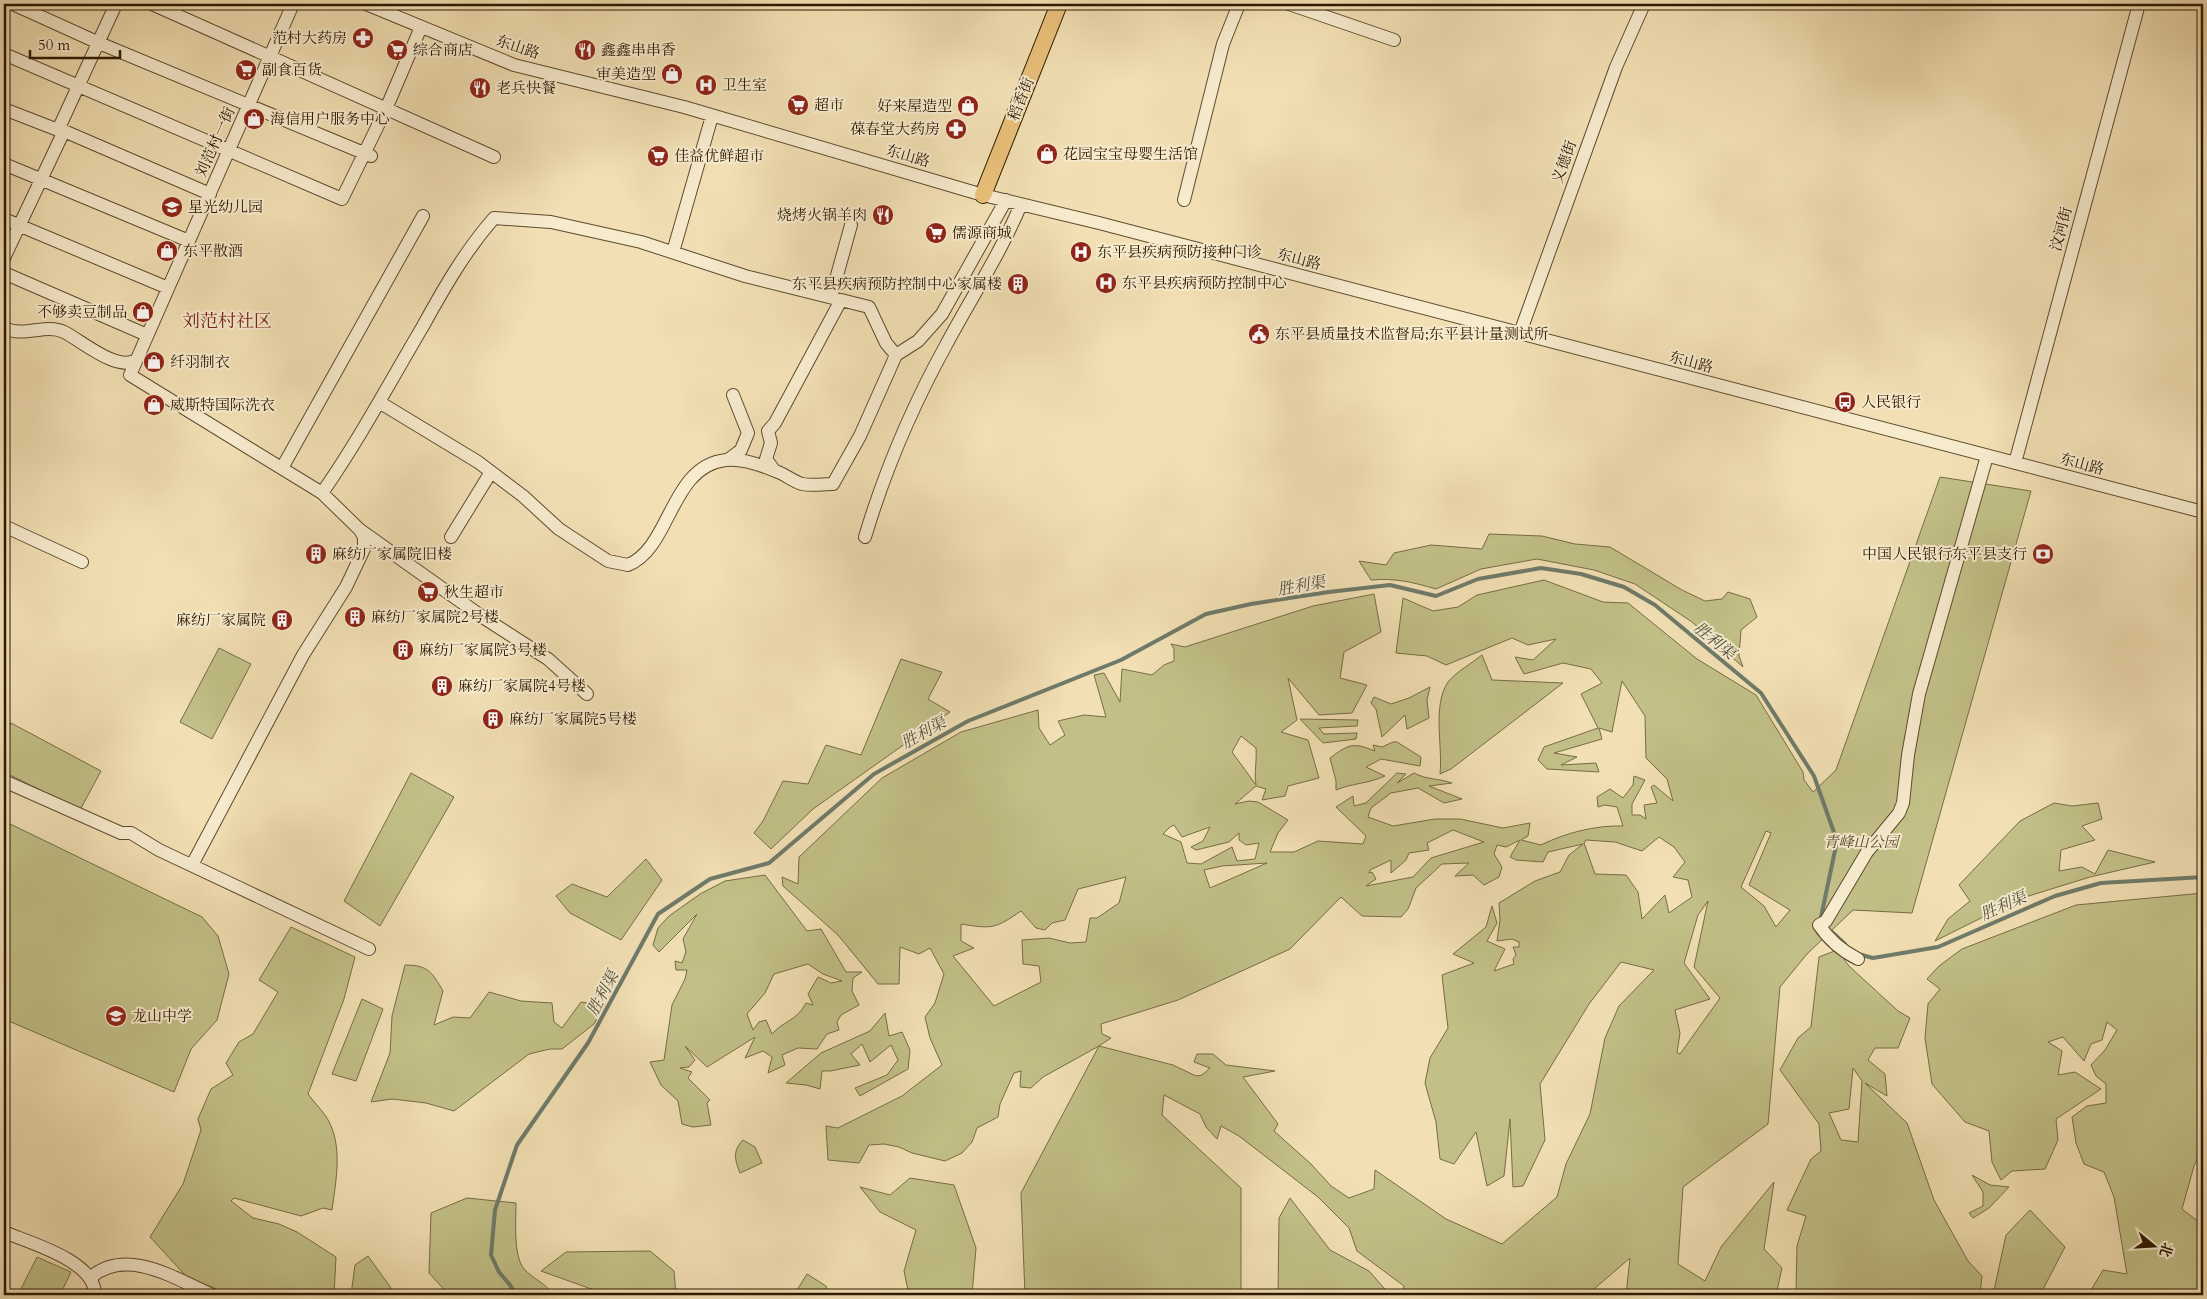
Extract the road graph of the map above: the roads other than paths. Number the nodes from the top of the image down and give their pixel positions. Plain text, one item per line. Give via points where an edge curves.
1 (13, 4) edge
2 (116, 4) edge
3 (152, 4) edge
4 (292, 4) edge
5 (366, 4) edge
6 (1059, 4) edge
7 (1239, 4) edge
8 (1289, 4) edge
9 (1644, 4) edge
10 (2139, 4) edge
11 (421, 28) junction
12 (1394, 40) dead end
13 (98, 43) junction
14 (4, 54) edge
15 (270, 58) junction
16 (79, 84) junction
17 (250, 104) junction
18 (4, 109) edge
19 (386, 109) junction
20 (712, 116) junction
21 (61, 130) junction
22 (230, 149) junction
23 (367, 155) junction
24 (494, 157) dead end
25 (4, 164) edge
26 (40, 180) junction
27 (210, 194) junction
28 (984, 195) junction
29 (1006, 200) junction
30 (1184, 200) dead end
31 (1021, 204) junction
32 (423, 216) dead end
33 (4, 219) edge
34 (851, 225) dead end
35 (19, 226) junction
36 (189, 241) junction
37 (673, 252) junction
38 (4, 258) edge
39 (4, 274) edge
40 (168, 288) junction
41 (836, 299) junction
42 (4, 328) edge
43 (1520, 333) junction
44 (147, 335) junction
45 (896, 355) junction
46 (136, 360) junction
47 (733, 394) dead end
48 (379, 402) junction
49 (1987, 456) junction
50 (729, 459) junction
51 (2015, 464) junction
52 (282, 468) junction
53 (774, 470) junction
54 (491, 472) junction
55 (322, 493) junction
56 (2203, 512) edge
57 (4, 526) edge
58 (360, 530) junction
59 (451, 537) dead end
60 (865, 537) dead end
61 (82, 562) dead end
62 (587, 694) dead end
63 (4, 781) edge
64 (192, 865) junction
65 (369, 950) dead end
66 (1858, 959) dead end
67 (4, 1232) edge
68 (90, 1278) junction
69 (95, 1295) edge
70 (212, 1295) edge

1 - 13 street
2 - 13 street
3 - 15 street
4 - 15 street, 刘范村一街
5 - 11 street, 东山路
6 - 28 main road, 稻香街
7 - 30 street via 1223,44
8 - 12 street
9 - 43 street, 义德街 via 1616,67
10 - 51 street, 汶河街
11 - 19 street
11 - 20 street, 东山路 via 514,64
13 - 16 street
13 - 17 street
14 - 16 street
15 - 17 street, 刘范村一街
15 - 19 street
16 - 21 street
16 - 22 street
17 - 22 street, 刘范村一街
17 - 23 street
18 - 21 street
19 - 23 street
19 - 24 street
20 - 28 street, 东山路
20 - 37 street
21 - 26 street
21 - 27 street
22 - 23 street via 342,199
22 - 27 street, 刘范村一街
25 - 26 street
26 - 35 street
26 - 36 street
27 - 36 street, 刘范村一街
28 - 29 street, 东山路
29 - 31 street, 东山路
29 - 45 street via 942,314 918,341
31 - 43 street, 东山路
31 - 60 street via 1010,232 946,345 898,442
32 - 52 street
33 - 35 street
34 - 41 street
35 - 38 street
35 - 40 street
36 - 40 street, 刘范村一街
37 - 41 street via 745,276
37 - 48 street via 551,222 494,218 474,240
39 - 44 street
40 - 44 street, 刘范村一街
41 - 45 street via 869,307 886,343
41 - 53 street via 775,423 768,431 771,443 766,459
42 - 46 street via 27,333 59,330 111,360 126,363
43 - 49 street, 东山路
44 - 46 street, 刘范村一街
45 - 53 street via 860,436 833,484 801,484
46 - 52 street, 刘范村一街 via 130,375
47 - 50 street via 748,433 741,450
48 - 54 street
48 - 55 street
49 - 51 street, 东山路
49 - 66 street via 1919,694 1903,803 1899,813 1867,852 1826,921 1819,924 1825,934
50 - 53 street
50 - 54 street via 718,461 691,478 645,555 628,565 608,561 559,529
51 - 56 street, 东山路
52 - 55 street
54 - 59 street
55 - 58 street
57 - 61 street
58 - 62 street via 548,659
58 - 64 street via 364,548 346,587 303,655
63 - 64 street via 121,833 131,833
64 - 65 street
67 - 68 street via 80,1266
68 - 69 street
68 - 70 street via 108,1267 140,1266 167,1274

